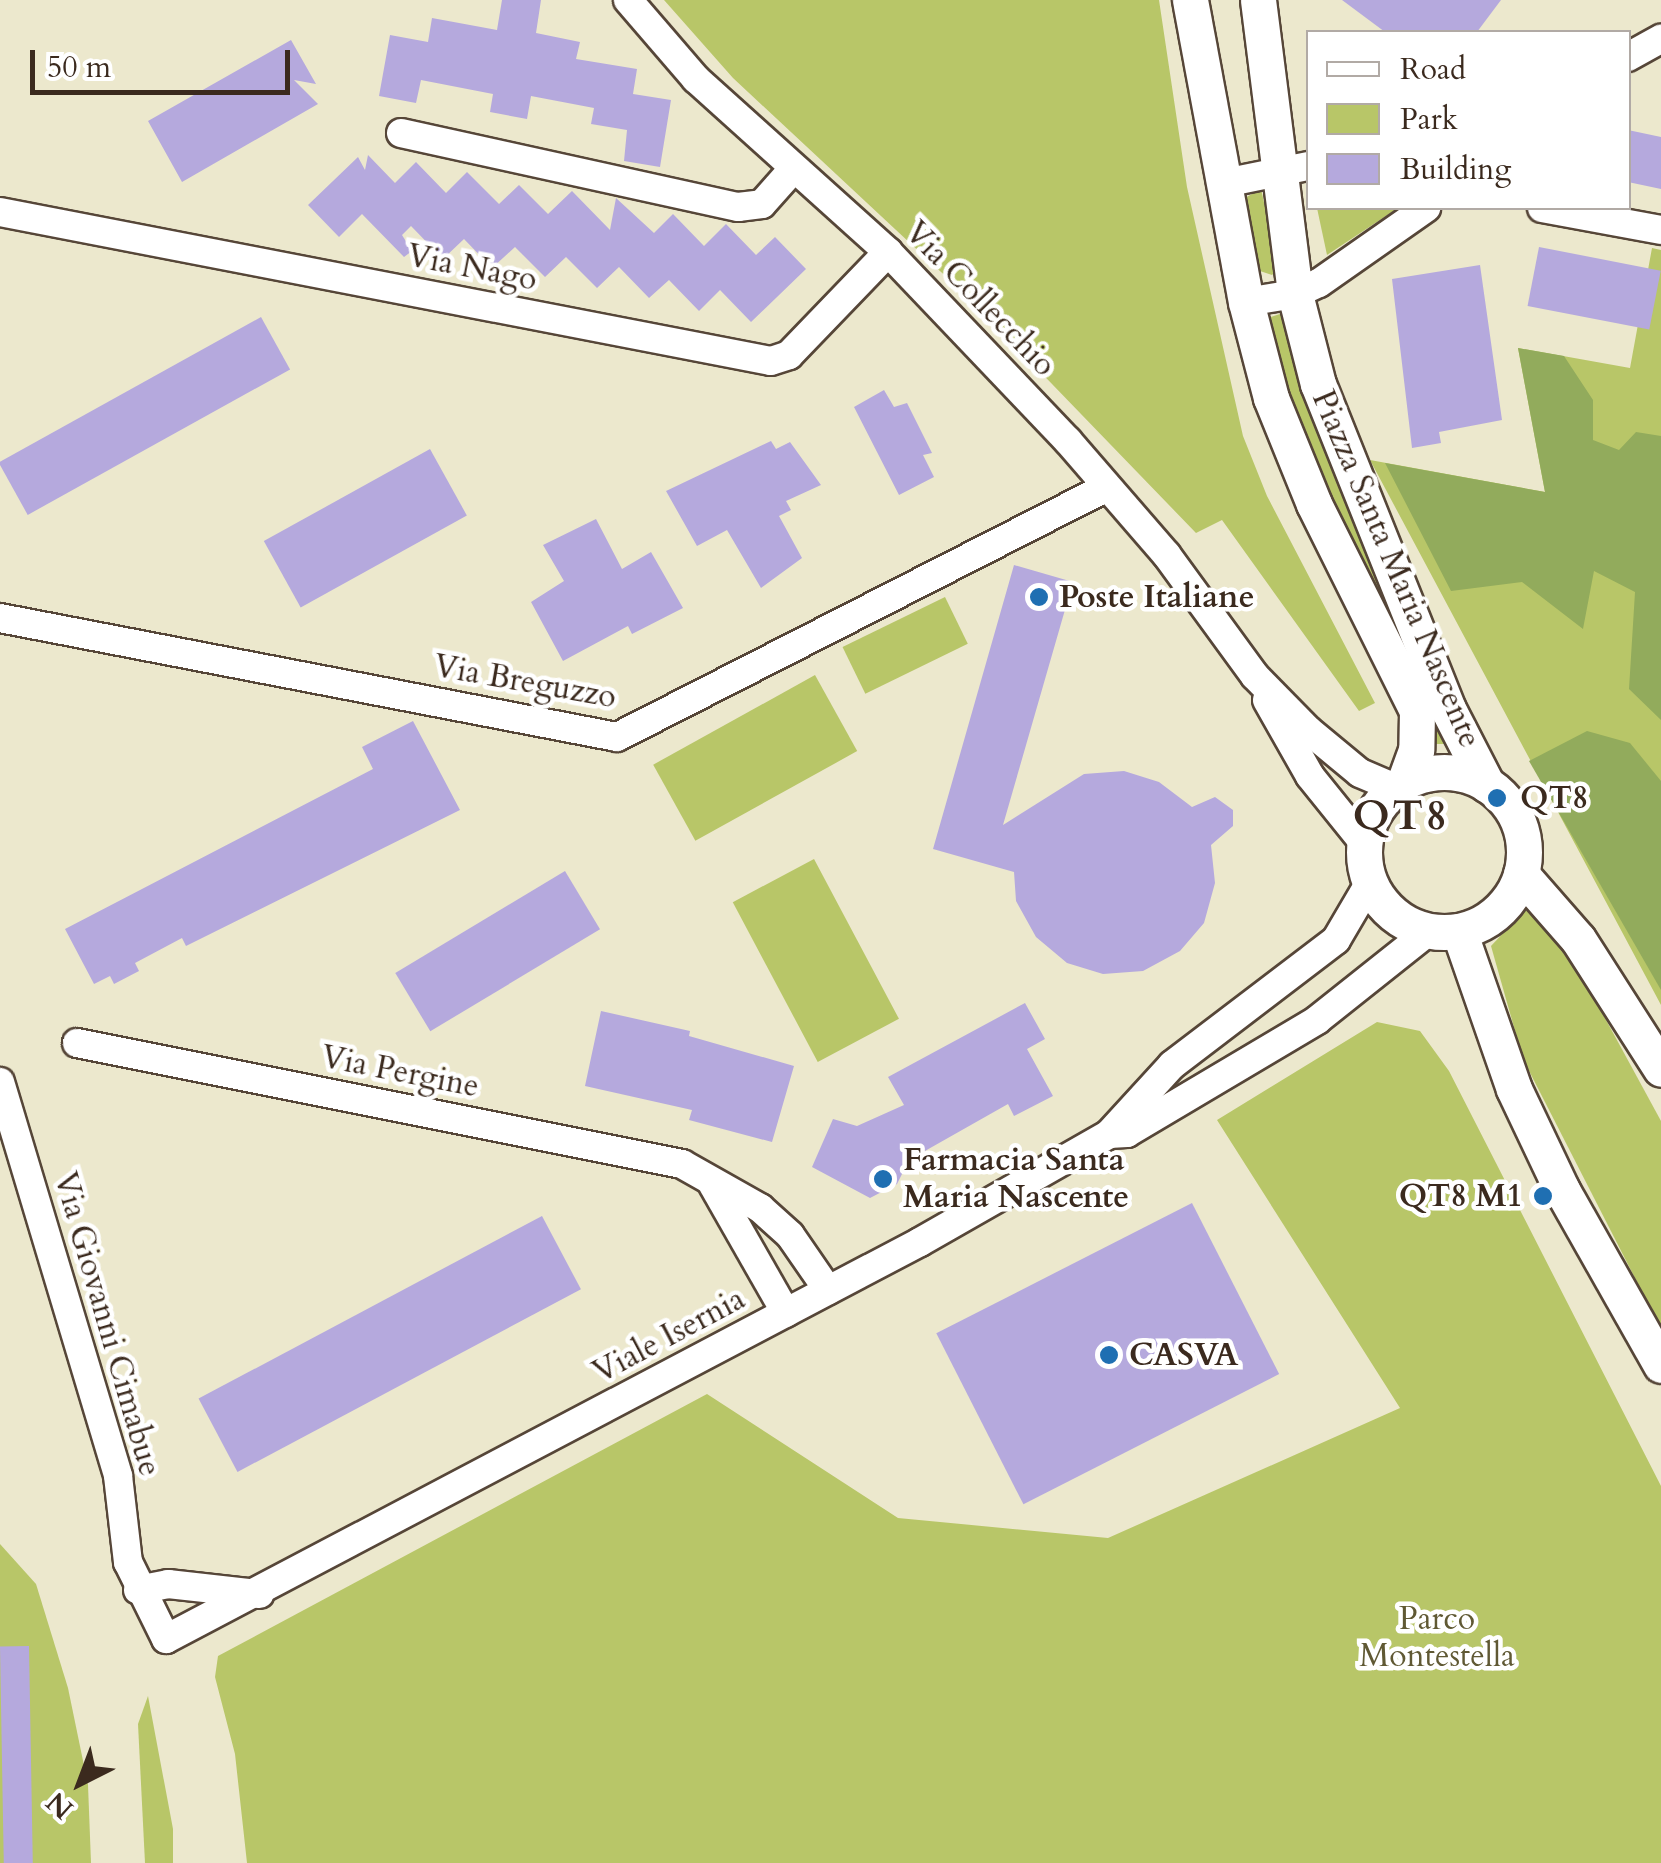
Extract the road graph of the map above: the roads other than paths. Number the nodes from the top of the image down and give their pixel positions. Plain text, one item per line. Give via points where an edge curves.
1 (628, 0) edge
2 (1190, 0) edge
3 (1258, 0) edge
4 (1661, 39) edge
5 (1631, 55) edge
6 (400, 133) dead end
7 (794, 168) junction
8 (1295, 168) edge
9 (1225, 183) junction
10 (1423, 210) edge
11 (1553, 210) edge
12 (0, 212) edge
13 (1661, 230) edge
14 (888, 252) junction
15 (1296, 294) junction
16 (1246, 302) junction
17 (1105, 488) junction
18 (0, 618) edge
19 (1256, 676) junction
20 (1487, 784) junction
21 (1400, 786) junction
22 (1364, 843) junction
23 (1522, 874) junction
24 (1370, 882) junction
25 (1444, 931) junction
26 (78, 1042) dead end
27 (1661, 1069) edge
28 (0, 1082) edge
29 (1109, 1134) junction
30 (706, 1176) junction
31 (828, 1290) junction
32 (786, 1313) junction
33 (1661, 1365) edge
34 (134, 1580) junction
35 (259, 1594) junction
36 (166, 1639) joint

1 - 7 street, Via Collecchio via 696,79
2 - 9 street, Piazza Santa Maria Nascente
3 - 8 street, Piazza Santa Maria Nascente
4 - 5 street
6 - 7 street via 738,207 762,204
7 - 14 street, Via Collecchio
8 - 9 street
8 - 15 street, Piazza Santa Maria Nascente
9 - 16 street, Piazza Santa Maria Nascente
10 - 15 street
11 - 13 street
12 - 14 street, Via Nago via 771,361 789,355
14 - 17 street, Via Collecchio
15 - 16 street
15 - 20 street, Piazza Santa Maria Nascente via 1334,434
16 - 21 street, Piazza Santa Maria Nascente via 1286,442 1417,711 1418,740
17 - 18 street, Via Breguzzo via 617,738
17 - 19 street via 1166,554
19 - 21 street via 1334,755
19 - 22 street via 1310,776
20 - 21 street via 1441,772
20 - 23 street via 1521,828
21 - 22 street via 1376,809
22 - 24 street
23 - 25 street via 1498,912
23 - 27 street via 1578,940
24 - 25 street via 1393,914
24 - 29 street, Viale Isernia via 1336,940 1172,1065
25 - 29 street, Viale Isernia via 1317,1020 1127,1134
25 - 33 street via 1562,1190
26 - 30 street, Via Pergine via 682,1164
28 - 34 street, Via Giovanni Cimabue via 118,1476
29 - 31 street, Viale Isernia
30 - 31 street, Via Pergine via 790,1235
30 - 32 street
31 - 32 street, Viale Isernia
32 - 35 street, Viale Isernia
34 - 35 street
34 - 36 street, Via Giovanni Cimabue
35 - 36 street, Viale Isernia

